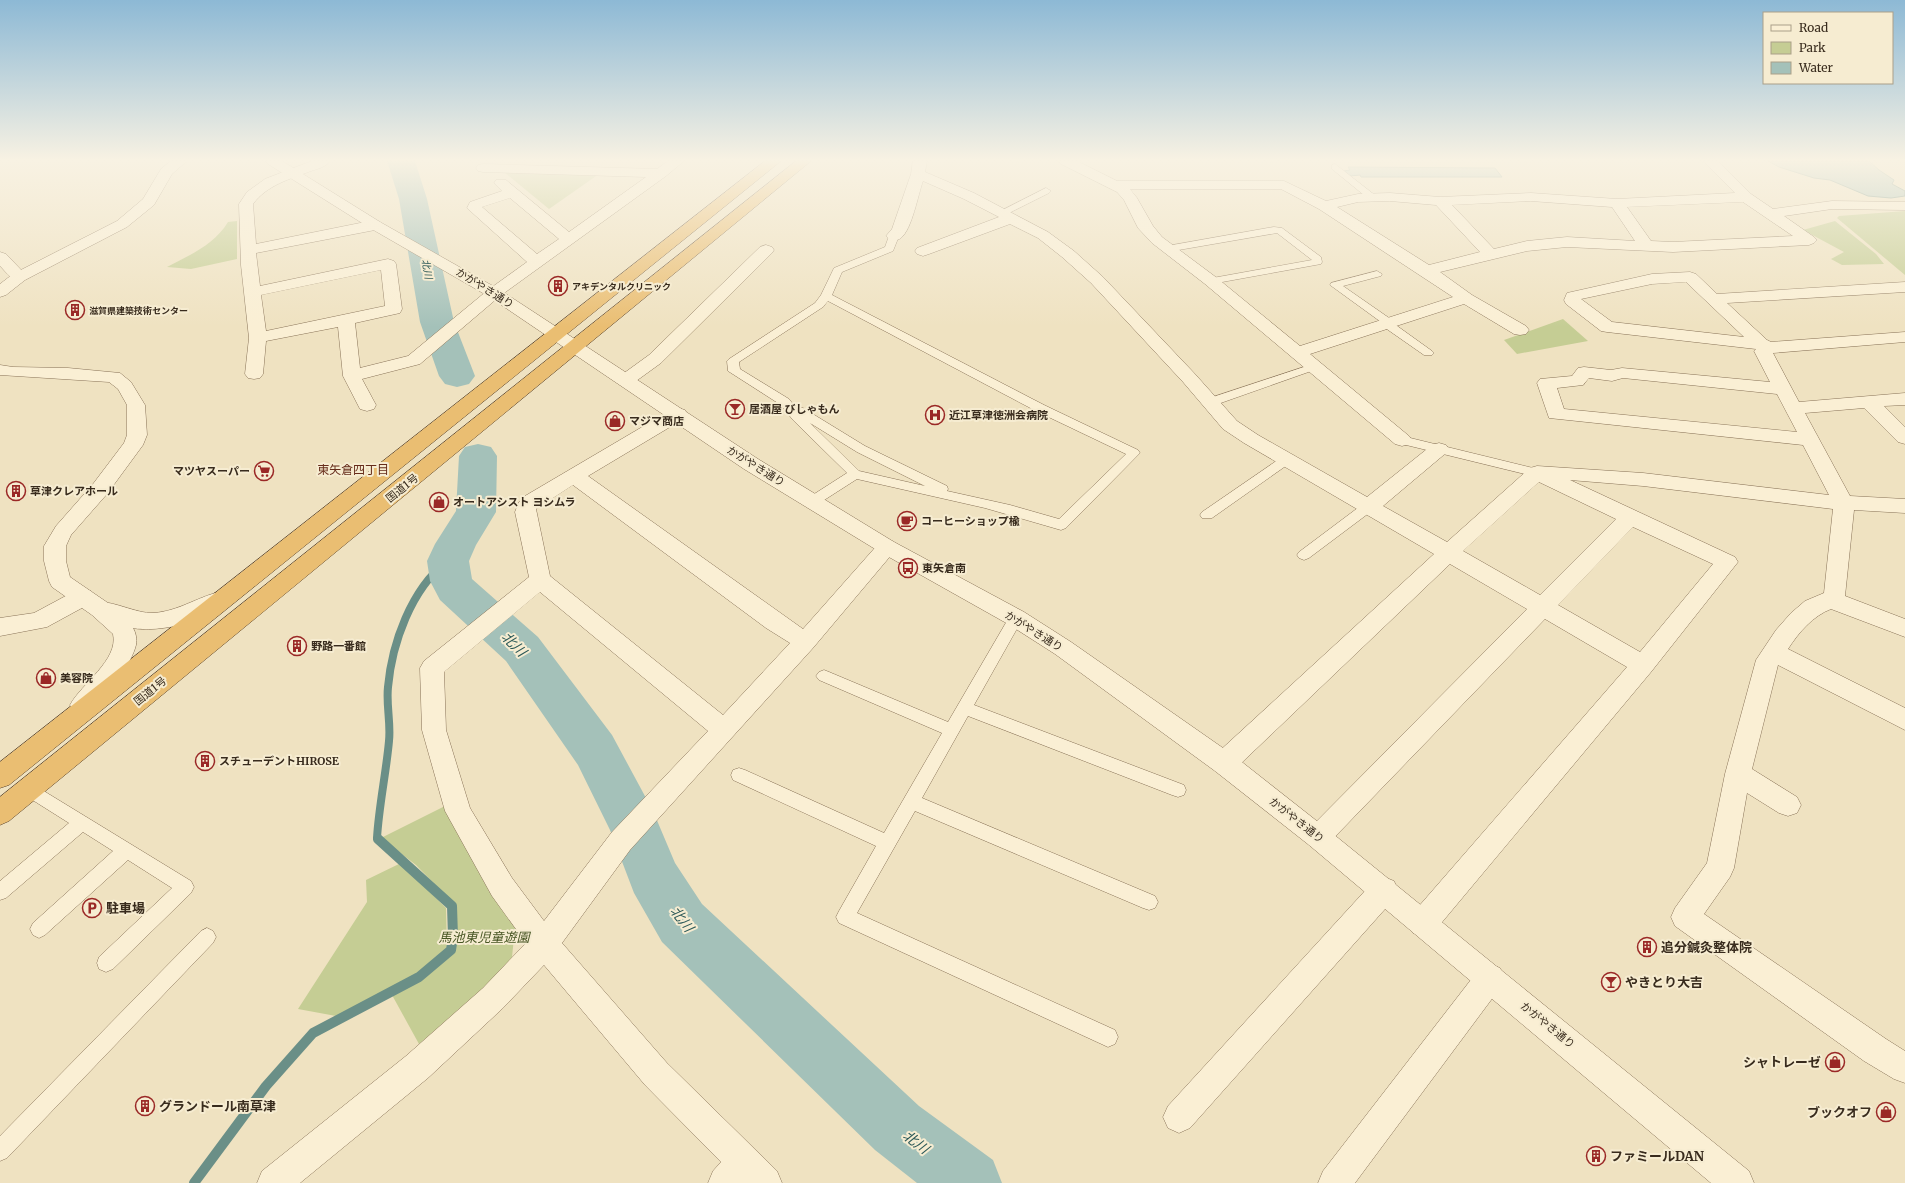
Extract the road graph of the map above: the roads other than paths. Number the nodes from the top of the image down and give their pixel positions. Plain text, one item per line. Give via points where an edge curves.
1 (132, 216) edge
2 (246, 216) edge
3 (361, 216) edge
4 (484, 216) edge
5 (541, 216) edge
6 (601, 216) edge
7 (704, 216) edge
8 (735, 216) edge
9 (904, 216) edge
10 (1004, 216) edge
11 (1009, 216) edge
12 (1140, 216) edge
13 (1340, 216) edge
14 (1454, 216) edge
15 (1626, 216) edge
16 (1772, 216) edge
17 (375, 225) junction
18 (894, 236) joint
19 (569, 239) junction
20 (1646, 246) junction
21 (1167, 249) junction
22 (248, 250) junction
23 (766, 250) dead end
24 (922, 251) dead end
25 (1490, 254) junction
26 (0, 257) edge
27 (537, 262) junction
28 (1427, 271) junction
29 (1378, 274) dead end
30 (19, 277) junction
31 (1211, 281) junction
32 (1905, 287) edge
33 (0, 292) edge
34 (252, 292) junction
35 (494, 293) junction
36 (826, 296) junction
37 (1466, 298) junction
38 (1714, 299) junction
39 (346, 320) junction
40 (1386, 322) junction
41 (1520, 330) dead end
42 (556, 334) junction
43 (1905, 337) edge
44 (258, 338) junction
45 (1766, 345) junction
46 (574, 346) junction
47 (1296, 353) junction
48 (1428, 353) dead end
49 (1313, 367) junction
50 (0, 370) edge
51 (254, 374) dead end
52 (352, 376) junction
53 (626, 380) junction
54 (1783, 388) junction
55 (1905, 399) edge
56 (1868, 401) junction
57 (785, 402) junction
58 (1211, 402) junction
59 (367, 405) dead end
60 (1794, 408) junction
61 (678, 414) junction
62 (1905, 438) edge
63 (1402, 440) joint
64 (1811, 440) junction
65 (1440, 448) junction
66 (1286, 460) junction
67 (1537, 473) junction
68 (855, 474) junction
69 (574, 476) junction
70 (959, 497) junction
71 (813, 501) junction
72 (1843, 502) junction
73 (1905, 506) edge
74 (1368, 507) junction
75 (1207, 515) dead end
76 (1630, 517) junction
77 (888, 547) junction
78 (1448, 553) junction
79 (1304, 555) dead end
80 (540, 580) junction
81 (230, 594) junction
82 (1830, 600) junction
83 (92, 603) junction
84 (1542, 607) junction
85 (1016, 618) junction
86 (0, 627) edge
87 (1905, 628) edge
88 (805, 642) junction
89 (1774, 652) junction
90 (1643, 665) junction
91 (824, 676) dead end
92 (964, 708) junction
93 (1905, 720) edge
94 (723, 729) junction
95 (951, 730) junction
96 (58, 731) junction
97 (1224, 763) junction
98 (1738, 774) junction
99 (739, 775) dead end
100 (0, 777) edge
101 (29, 789) junction
102 (1178, 790) dead end
103 (910, 801) junction
104 (1788, 805) dead end
105 (0, 813) edge
106 (82, 822) junction
107 (1318, 837) junction
108 (887, 843) junction
109 (127, 850) junction
110 (1384, 890) junction
111 (0, 892) edge
112 (1149, 902) dead end
113 (1423, 923) junction
114 (39, 929) dead end
115 (207, 937) dead end
116 (544, 944) junction
117 (106, 963) dead end
118 (1490, 978) junction
119 (1108, 1037) dead end
120 (1905, 1068) edge
121 (1179, 1117) dead end
122 (0, 1151) edge
123 (734, 1172) edge
124 (274, 1183) edge
125 (765, 1183) edge
126 (1335, 1183) edge
127 (1738, 1183) edge

1 - 30 street via 122,224
2 - 22 street
3 - 17 street, かがやき通り
4 - 27 street
5 - 19 street
6 - 19 street
7 - 42 highway
8 - 46 highway, 国道1号
9 - 18 street via 899,231
10 - 24 street
11 - 58 street via 1043,234 1097,280
12 - 21 street via 1146,228
13 - 28 street
14 - 25 street
15 - 20 street
16 - 20 street via 1809,240
17 - 22 street
17 - 35 street, かがやき通り
18 - 36 lane via 889,249 838,270
19 - 27 street
20 - 25 street via 1568,242 1527,246
21 - 31 street
21 - 31 lane via 1279,230 1317,259 1317,262
22 - 34 street
23 - 53 street via 655,359
25 - 28 street
26 - 30 street
27 - 35 street
28 - 37 street
29 - 40 lane via 1334,285
30 - 33 street
31 - 47 street
32 - 38 street
34 - 39 street via 388,264 394,309
34 - 44 street
35 - 42 street, かがやき通り
35 - 52 street via 414,360
36 - 57 lane via 818,305 733,361 734,371
36 - 70 lane via 1040,408 1134,453 1061,525 1023,512
37 - 40 street
37 - 41 street
38 - 45 street
38 - 45 street via 1690,277 1652,279 1573,296 1572,300 1607,327
39 - 44 street
39 - 52 street
40 - 47 street
40 - 48 lane
42 - 46 street, かがやき通り
42 - 81 highway
43 - 45 street
44 - 51 street
45 - 54 street via 1763,351
46 - 53 street, かがやき通り
46 - 101 highway, 国道1号
47 - 49 street
49 - 58 lane
49 - 63 street
50 - 83 street via 114,377 125,386 136,404 137,435 133,445 63,532 55,546 55,561 60,581
52 - 59 street
53 - 61 street, かがやき通り
54 - 60 street
54 - 64 street via 1622,373 1612,376 1584,372 1577,381 1546,383 1556,414
55 - 56 street
56 - 60 street
56 - 62 street
57 - 68 lane via 796,417
57 - 70 lane via 861,449
58 - 66 street via 1230,424
60 - 64 street
61 - 69 street
61 - 71 street, かがやき通り via 751,464
63 - 65 lane
64 - 72 street
65 - 67 lane
65 - 74 street
66 - 74 street
66 - 75 lane
67 - 72 street via 1578,473
67 - 76 street
67 - 78 street
68 - 70 lane
68 - 71 lane
69 - 80 street via 526,507
69 - 88 street
71 - 77 street, かがやき通り
72 - 73 street
72 - 82 street via 1839,566 1835,594
74 - 78 street
74 - 79 lane
76 - 84 street
76 - 90 street via 1727,562
77 - 85 street, かがやき通り
77 - 88 street
78 - 84 street
78 - 97 street
80 - 94 street
80 - 116 street via 432,668 434,730 458,810 502,887
81 - 83 street via 178,618 160,621 130,620
81 - 96 highway
82 - 87 street
82 - 89 street via 1813,607 1799,619
83 - 86 street via 39,621
83 - 96 street via 119,626 125,635 124,647 118,660 95,690
84 - 90 street
84 - 107 street
85 - 92 lane
85 - 97 street, かがやき通り via 1063,648
88 - 94 street
89 - 93 street
89 - 98 street via 1764,671
90 - 113 street
91 - 95 lane
92 - 95 lane
92 - 102 lane
94 - 116 street via 622,840
95 - 103 lane
96 - 100 highway
97 - 107 street, かがやき通り
98 - 104 street
98 - 120 street via 1720,868 1685,917 1875,1050
99 - 108 lane
101 - 105 highway, 国道1号
101 - 106 lane
103 - 108 lane
103 - 112 lane
106 - 109 lane
106 - 111 lane
107 - 110 street, かがやき通り
108 - 119 lane via 845,917
109 - 114 lane
109 - 117 lane via 185,887
110 - 113 street, かがやき通り
110 - 121 street
113 - 118 street, かがやき通り
115 - 122 lane
116 - 123 street via 656,1074
116 - 124 street via 493,998 417,1068
118 - 126 street
118 - 127 street, かがやき通り
123 - 125 street

